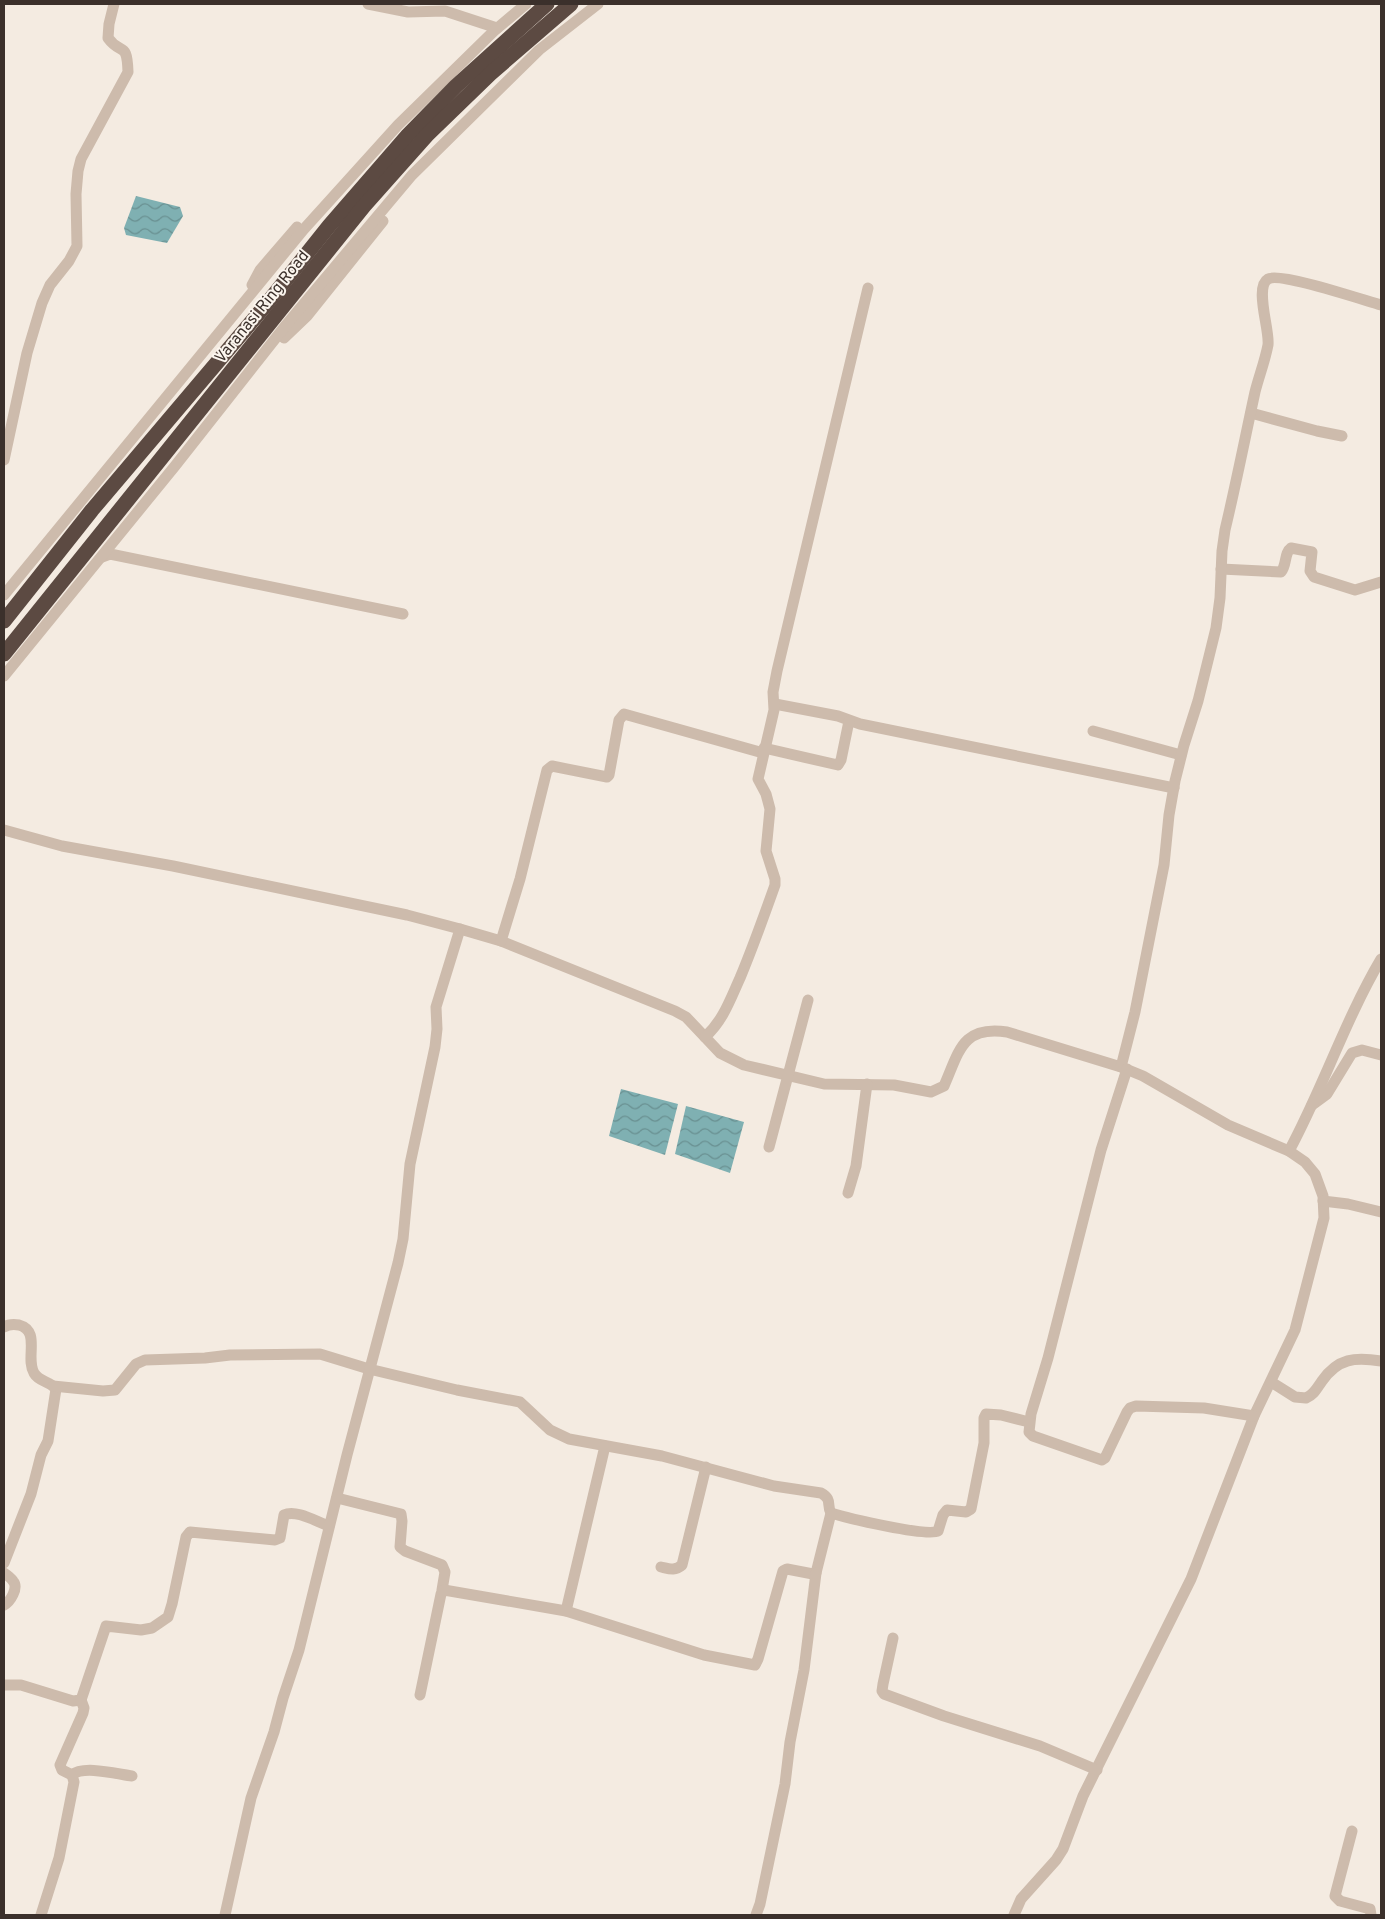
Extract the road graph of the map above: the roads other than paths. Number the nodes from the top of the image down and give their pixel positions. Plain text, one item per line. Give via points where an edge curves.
1 (114, 4) edge
2 (368, 4) edge
3 (526, 4) edge
4 (548, 4) edge
5 (572, 4) edge
6 (598, 4) edge
7 (497, 28) junction
8 (868, 288) dead end
9 (1381, 306) edge
10 (1251, 413) junction
11 (1342, 436) dead end
12 (4, 460) edge
13 (102, 557) junction
14 (1221, 569) junction
15 (1381, 582) edge
16 (4, 593) edge
17 (403, 614) dead end
18 (4, 621) edge
19 (4, 654) edge
20 (4, 676) edge
21 (775, 704) junction
22 (849, 721) junction
23 (1093, 731) dead end
24 (763, 750) junction
25 (1181, 755) junction
26 (1174, 788) junction
27 (4, 830) edge
28 (460, 929) junction
29 (501, 941) junction
30 (1381, 959) edge
31 (808, 1000) dead end
32 (705, 1037) junction
33 (1339, 1043) junction
34 (1352, 1053) junction
35 (1381, 1055) edge
36 (1124, 1068) junction
37 (787, 1076) junction
38 (867, 1084) junction
39 (1312, 1105) junction
40 (769, 1147) dead end
41 (1289, 1151) junction
42 (848, 1193) dead end
43 (1323, 1201) junction
44 (1381, 1212) edge
45 (4, 1328) edge
46 (1381, 1360) edge
47 (369, 1369) junction
48 (1271, 1382) junction
49 (53, 1386) junction
50 (1254, 1416) junction
51 (1029, 1422) junction
52 (605, 1446) junction
53 (706, 1467) junction
54 (337, 1498) junction
55 (831, 1513) junction
56 (329, 1526) junction
57 (4, 1564) edge
58 (661, 1567) dead end
59 (4, 1573) edge
60 (816, 1573) junction
61 (442, 1590) junction
62 (4, 1605) edge
63 (566, 1611) junction
64 (893, 1638) dead end
65 (4, 1684) edge
66 (420, 1695) dead end
67 (81, 1700) junction
68 (1097, 1770) junction
69 (72, 1775) junction
70 (132, 1776) dead end
71 (1352, 1831) dead end
72 (41, 1915) edge
73 (225, 1915) edge
74 (756, 1915) edge
75 (1014, 1915) edge
76 (1371, 1915) edge

1 - 12 street via 108,38 125,51 128,72 81,159 76,194 77,246 70,261 50,285 42,303 27,352
2 - 7 street via 408,12 445,11
3 - 7 street
4 - 18 highway via 456,86 408,135 92,510
5 - 19 highway, Varanasi Ring Road via 490,74 428,134 364,206
6 - 13 street via 539,50 414,173
7 - 16 street via 398,125 304,229
8 - 21 street via 777,671
9 - 10 street via 1289,279 1268,278 1262,291 1262,305 1268,344
10 - 11 street
10 - 14 street via 1225,530
13 - 17 street via 110,554
13 - 20 street
14 - 15 street via 1281,572 1287,551 1291,548 1312,552 1310,571 1314,577 1355,590
14 - 25 street via 1216,628
21 - 22 street
21 - 24 street
22 - 24 street via 838,765
22 - 26 street
23 - 25 street
24 - 29 street via 624,714 619,720 607,777 549,767
24 - 32 street via 758,779 770,809 766,851 774,885 757,938 727,1008 719,1023
25 - 26 street
26 - 36 street via 1164,865
27 - 28 street via 62,846 173,866
28 - 29 street
28 - 47 street via 436,1007 435,1047 410,1164 403,1239
29 - 32 street via 675,1011 686,1017
30 - 33 street
31 - 37 street
32 - 37 street via 732,1060
33 - 34 street
33 - 39 street
34 - 35 street via 1362,1050
34 - 39 street via 1327,1094
36 - 38 street via 995,1030 981,1031 963,1044 944,1086 938,1090 931,1092 894,1084
36 - 41 street via 1228,1125
36 - 51 street
37 - 38 street via 824,1084
37 - 40 street
38 - 42 street via 856,1166
39 - 41 street
41 - 43 street via 1315,1174
43 - 44 street
43 - 48 street via 1324,1218 1295,1330
45 - 49 street via 16,1324 29,1331 33,1372
46 - 48 street via 1346,1360 1330,1370 1314,1393 1306,1398 1295,1396
47 - 49 street via 320,1354 230,1355 145,1360 136,1364 119,1386 110,1391
47 - 52 street via 520,1402 560,1436
47 - 54 street
48 - 50 street
49 - 57 street via 56,1393 50,1432
50 - 51 street via 1204,1408 1136,1406 1127,1412 1102,1460 1033,1436 1029,1432
50 - 68 street via 1191,1579
51 - 55 street via 986,1414 984,1443 971,1509 966,1512 947,1510 938,1531 894,1527
52 - 53 street
52 - 63 street
53 - 55 street via 774,1486 821,1493 827,1497
53 - 58 street via 682,1565 672,1569
54 - 56 street
54 - 61 street via 401,1514 400,1547 442,1565 445,1572
55 - 60 street
56 - 67 street via 289,1513 284,1515 280,1538 275,1540 196,1532 188,1534 168,1617 152,1628 140,1630 106,1626
56 - 73 street via 300,1650 251,1798
59 - 62 street via 13,1580 15,1587 9,1602
60 - 63 street via 783,1570 755,1666 704,1655
60 - 74 street via 785,1784
61 - 63 street
61 - 66 street
64 - 68 street via 883,1684 884,1694 1040,1746
65 - 67 street via 73,1701
67 - 69 street via 83,1713 60,1765 62,1770
68 - 75 street via 1063,1849 1021,1898
69 - 70 street via 79,1770 88,1770
69 - 72 street via 74,1782 59,1858
71 - 76 street via 1335,1896 1340,1901 1370,1909

